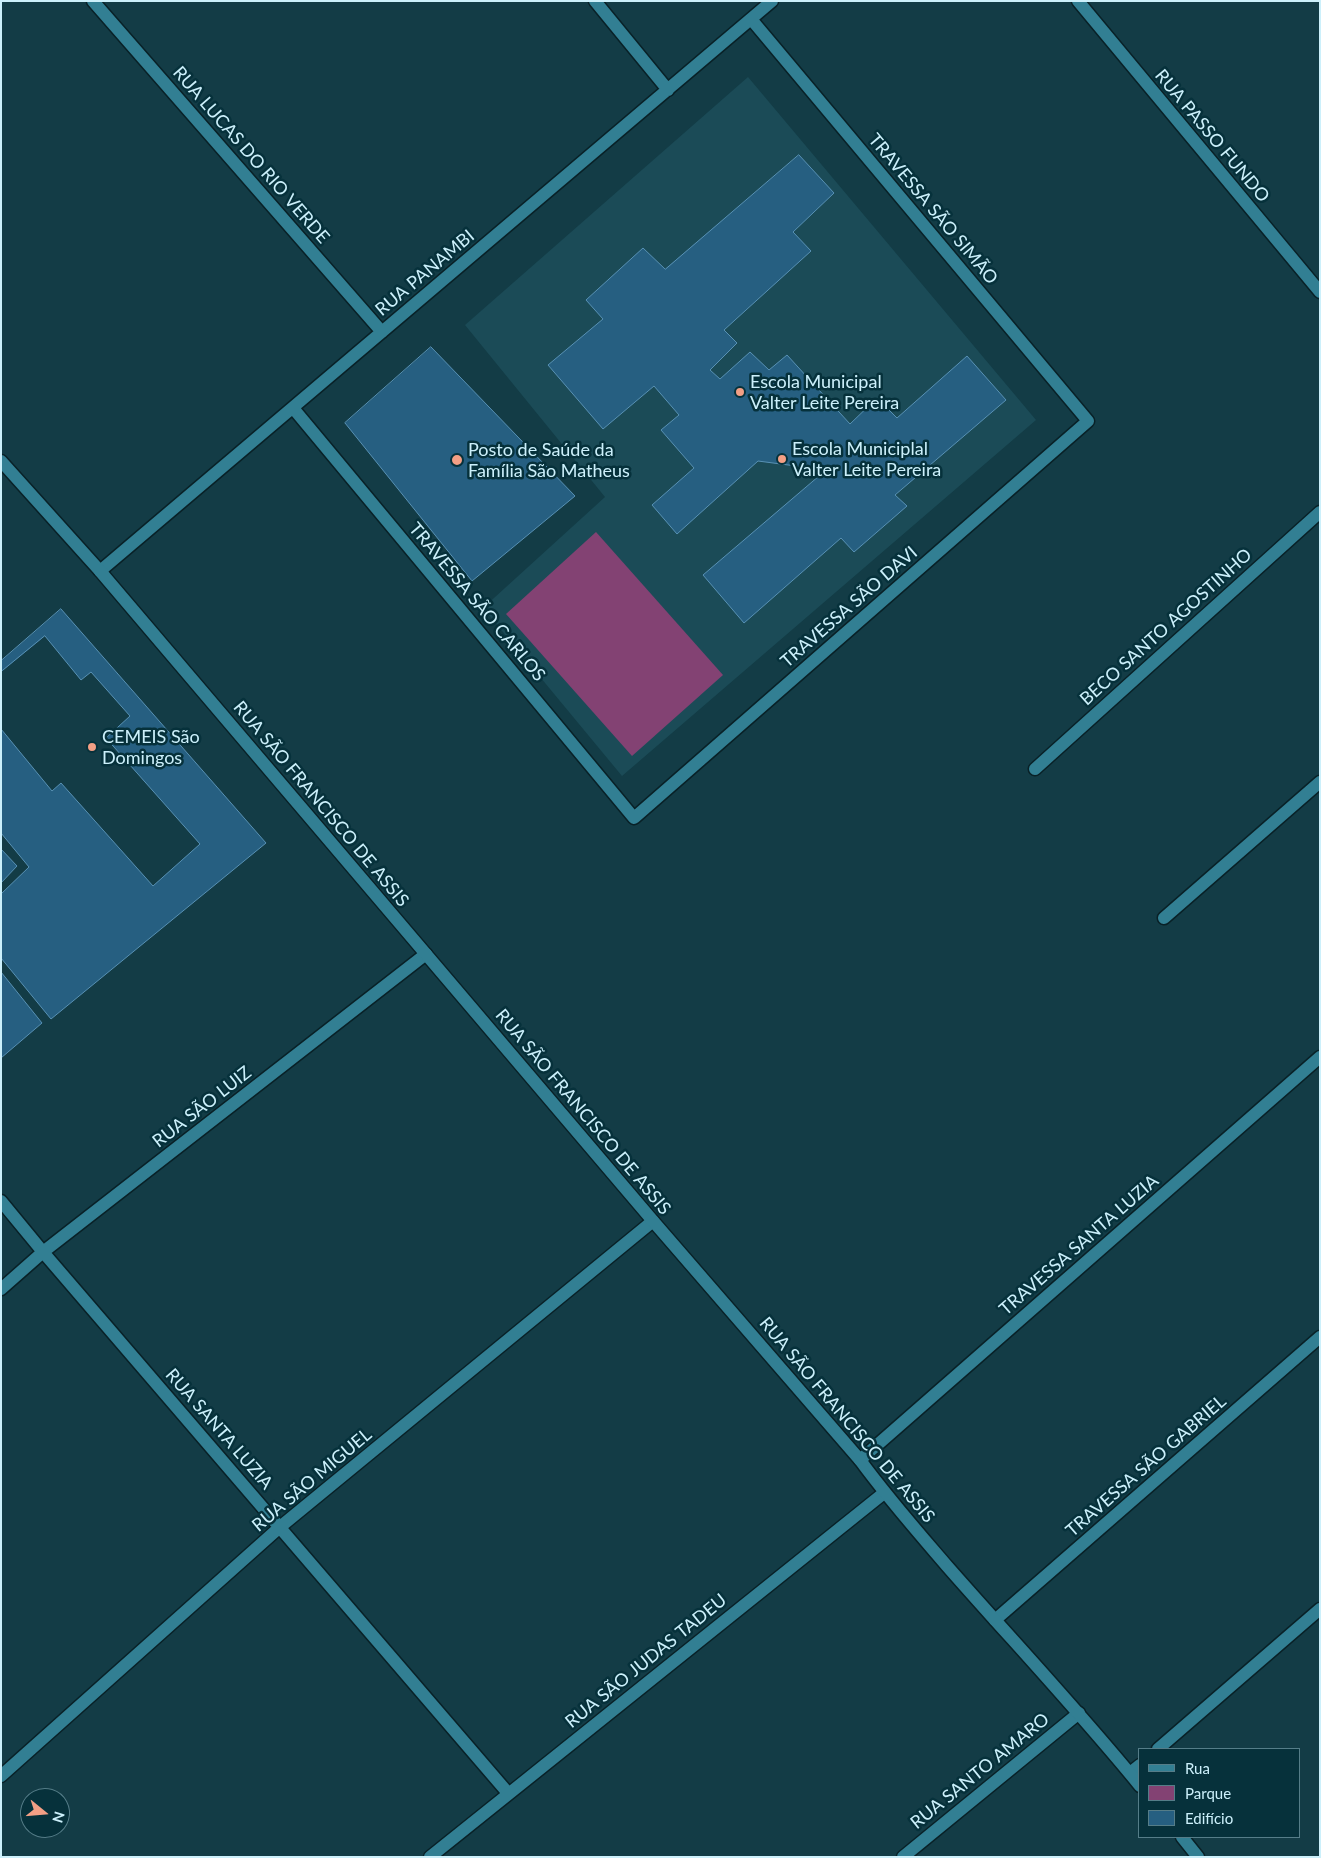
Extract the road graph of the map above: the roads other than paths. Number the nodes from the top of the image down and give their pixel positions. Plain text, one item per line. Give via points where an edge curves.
1 (93, 1) edge
2 (595, 1) edge
3 (772, 1) edge
4 (1078, 1) edge
5 (751, 19) junction
6 (668, 90) junction
7 (1320, 292) edge
8 (382, 332) junction
9 (292, 408) junction
10 (1088, 421) joint
11 (1, 461) edge
12 (1320, 512) edge
13 (100, 571) junction
14 (1035, 768) dead end
15 (1320, 782) edge
16 (634, 818) joint
17 (1164, 918) dead end
18 (426, 954) junction
19 (1320, 1057) edge
20 (1, 1201) edge
21 (653, 1221) junction
22 (43, 1252) junction
23 (1, 1289) edge
24 (1320, 1337) edge
25 (860, 1460) junction
26 (884, 1493) junction
27 (280, 1527) junction
28 (1320, 1609) edge
29 (995, 1620) junction
30 (1079, 1713) junction
31 (1159, 1748) edge
32 (1135, 1769) edge
33 (1, 1776) edge
34 (508, 1793) junction
35 (1183, 1838) edge
36 (430, 1857) edge
37 (903, 1857) edge
38 (1198, 1857) edge

1 - 8 street, RUA LUCAS DO RIO VERDE
2 - 6 street
3 - 5 street, RUA PANAMBI
4 - 7 street, RUA PASSO FUNDO
5 - 6 street, RUA PANAMBI
5 - 10 street, TRAVESSA SÃO SIMÃO
6 - 8 street, RUA PANAMBI
8 - 9 street, RUA PANAMBI
9 - 13 street, RUA PANAMBI
9 - 16 street, TRAVESSA SÃO CARLOS
10 - 16 street, TRAVESSA SÃO DAVI
11 - 13 street, RUA SÃO FRANCISCO DE ASSIS
12 - 14 street, BECO SANTO AGOSTINHO
13 - 18 street, RUA SÃO FRANCISCO DE ASSIS
15 - 17 street
18 - 21 street, RUA SÃO FRANCISCO DE ASSIS
18 - 22 street, RUA SÃO LUIZ
19 - 25 street, TRAVESSA SANTA LUZIA
20 - 22 street, RUA SANTA LUZIA
21 - 25 street, RUA SÃO FRANCISCO DE ASSIS
21 - 27 street, RUA SÃO MIGUEL
22 - 23 street, RUA SÃO LUIZ
22 - 27 street, RUA SANTA LUZIA
24 - 29 street, TRAVESSA SÃO GABRIEL
25 - 26 street, RUA SÃO FRANCISCO DE ASSIS
26 - 29 street, RUA SÃO FRANCISCO DE ASSIS
26 - 34 street, RUA SÃO JUDAS TADEU
27 - 33 street, RUA SÃO MIGUEL
27 - 34 street, RUA SANTA LUZIA
28 - 31 street
29 - 30 street, RUA SÃO FRANCISCO DE ASSIS
30 - 32 street, RUA SÃO FRANCISCO DE ASSIS
30 - 37 street, RUA SANTO AMARO
34 - 36 street, RUA SÃO JUDAS TADEU
35 - 38 street

